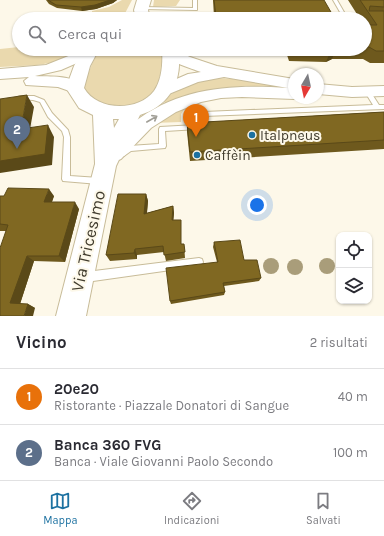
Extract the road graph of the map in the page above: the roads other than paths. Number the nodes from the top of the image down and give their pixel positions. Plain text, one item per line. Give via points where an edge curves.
1 (195, 0) edge
2 (335, 0) edge
3 (141, 11) edge
4 (342, 12) edge
5 (80, 56) edge
6 (87, 56) edge
7 (170, 56) edge
8 (180, 56) edge
9 (0, 74) edge
10 (228, 74) junction
11 (288, 83) edge
12 (0, 86) edge
13 (75, 88) junction
14 (324, 89) edge
15 (164, 91) junction
16 (376, 92) edge
17 (288, 94) edge
18 (324, 95) edge
19 (12, 100) edge
20 (377, 107) junction
21 (384, 107) edge
22 (133, 110) junction
23 (103, 111) junction
24 (204, 114) dead end
25 (202, 127) edge
26 (104, 173) junction
27 (199, 262) dead end
28 (79, 278) junction
29 (71, 316) edge

1 - 3 lane via 195,9
2 - 4 lane
5 - 9 main road via 57,68
6 - 13 main road
7 - 15 main road
8 - 10 main road via 196,65
10 - 11 main road
10 - 15 main road via 194,78
12 - 13 main road via 45,80
13 - 23 main road via 90,107
14 - 16 main road
15 - 22 main road via 153,102
16 - 18 main road
16 - 20 lane
26 -> 17 main road via 123,142 137,128 193,99 223,92
19 - 26 lane via 34,98 42,101 50,115 65,130 66,180
20 - 21 lane
20 - 24 lane
22 - 23 main road
22 - 26 main road, Via Tricesimo
23 - 26 main road, Via Tricesimo
25 - 26 lane via 162,129 163,146 129,149
26 - 28 main road, Via Tricesimo
27 - 28 lane
28 - 29 main road, Via Tricesimo

